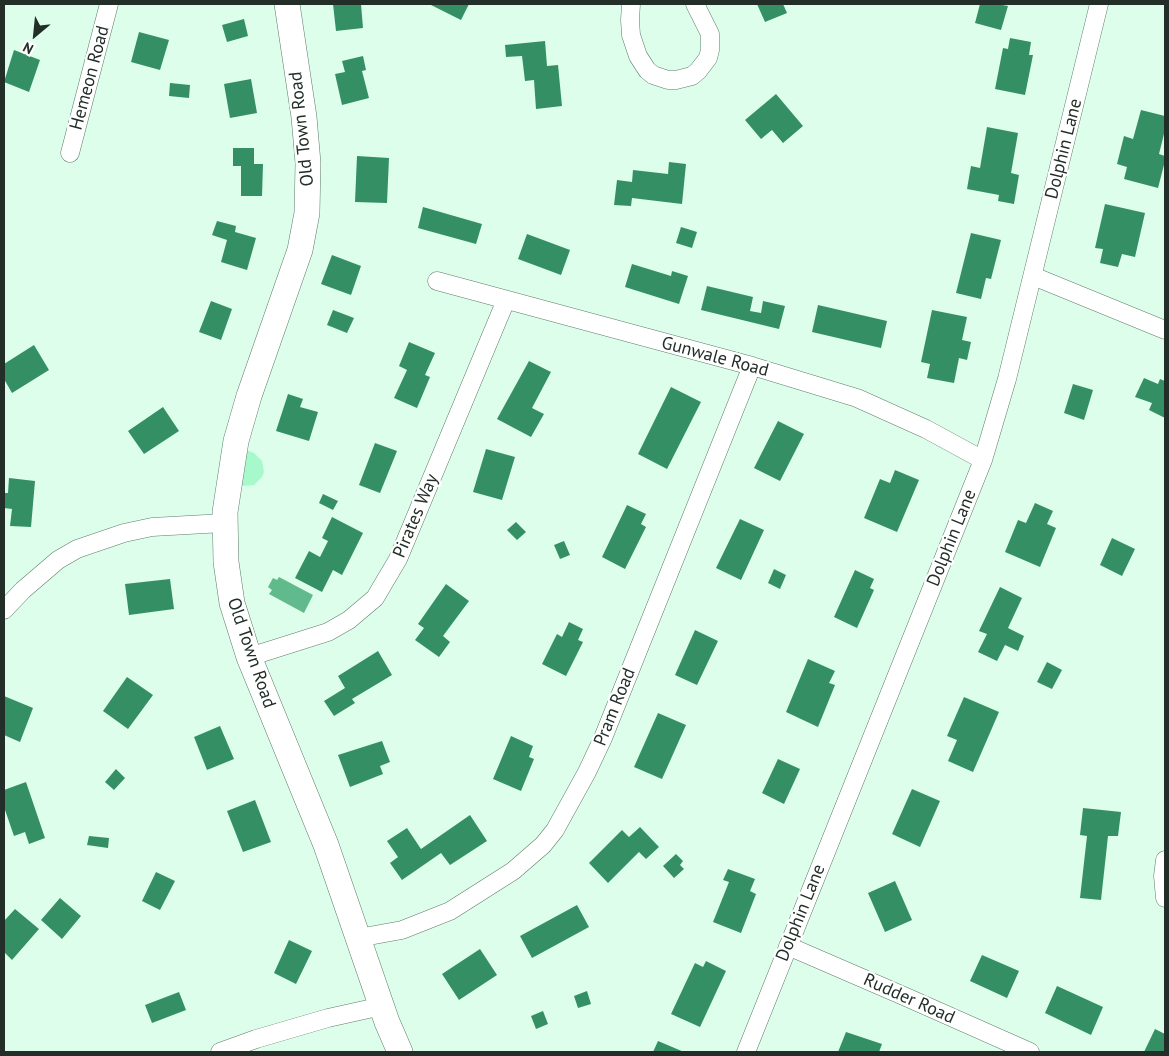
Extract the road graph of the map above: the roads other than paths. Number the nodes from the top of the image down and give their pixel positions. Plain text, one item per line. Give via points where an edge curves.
1 (109, 4) edge
2 (287, 4) edge
3 (631, 4) edge
4 (695, 4) edge
5 (1099, 4) edge
6 (70, 153) dead end
7 (1033, 276) junction
8 (437, 281) dead end
9 (506, 300) junction
10 (1165, 330) edge
11 (752, 366) junction
12 (983, 460) junction
13 (224, 523) junction
14 (4, 610) edge
15 (249, 657) junction
16 (1165, 860) edge
17 (1165, 898) edge
18 (358, 938) junction
19 (788, 946) junction
20 (382, 1006) junction
21 (220, 1052) edge
22 (400, 1052) edge
23 (746, 1052) edge
24 (1028, 1052) edge

1 - 6 street, Hemeon Road
2 - 13 street, Old Town Road via 304,116 308,163 307,213 300,250 241,420
3 - 4 street via 632,35 638,56 653,75 668,80 692,76 708,58 710,34
5 - 7 street, Dolphin Lane
7 - 10 street
7 - 12 street, Dolphin Lane
8 - 9 street, Gunwale Road
9 - 11 street, Gunwale Road
9 - 15 street, Pirates Way via 398,559 375,598 328,632
11 - 12 street, Gunwale Road via 857,398 926,429
11 - 18 street, Pram Road via 603,738 555,830 513,871 450,911 402,930
12 - 19 street, Dolphin Lane
13 - 14 street via 152,528 124,533 77,549 58,560
13 - 15 street, Old Town Road via 228,582
15 - 18 street, Old Town Road via 326,845
16 - 17 street
18 - 20 street, Old Town Road
19 - 23 street, Dolphin Lane
19 - 24 street, Rudder Road
20 - 21 street via 319,1021
20 - 22 street, Old Town Road

